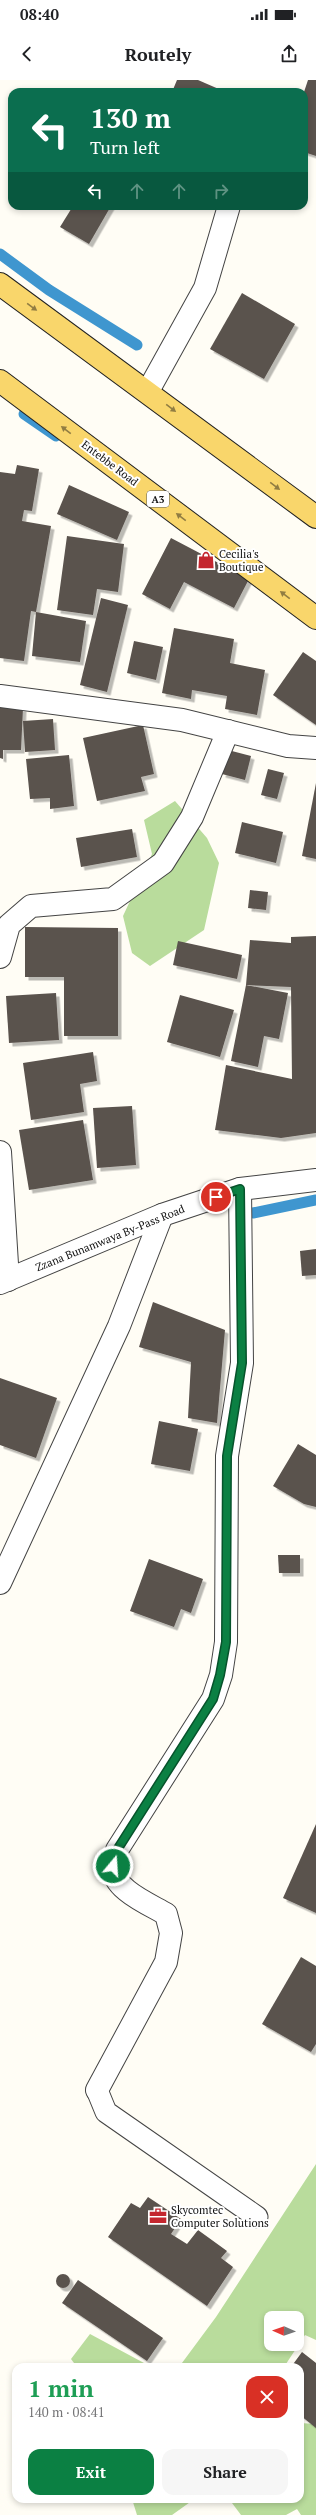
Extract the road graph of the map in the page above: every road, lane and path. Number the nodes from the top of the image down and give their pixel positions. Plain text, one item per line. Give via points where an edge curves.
1 (228, 210) edge
2 (0, 284) edge
3 (0, 380) edge
4 (148, 391) junction
5 (316, 517) edge
6 (316, 618) edge
7 (0, 696) edge
8 (228, 731) junction
9 (316, 748) edge
10 (0, 957) edge
11 (0, 1152) edge
12 (316, 1180) edge
13 (240, 1189) junction
14 (162, 1215) junction
15 (4, 1282) edge
16 (0, 1583) edge
17 (97, 2090) joint
18 (257, 2217) dead end

1 - 4 street via 205,288
2 -> 4 main road
6 -> 3 main road, Entebbe Road / A3
4 -> 5 main road
7 - 8 street via 182,720
8 - 9 street via 288,746
8 - 10 street via 192,817 163,863 113,899 31,906 9,925
11 - 15 street
12 - 13 street, Zzana Bunamwaya By-Pass Road
13 - 14 street, Zzana Bunamwaya By-Pass Road
13 - 17 street via 242,1363 227,1456 226,1642 213,1699 117,1850 113,1866 116,1879 122,1886 166,1914 171,1933 166,1962
14 - 15 street, Zzana Bunamwaya By-Pass Road
14 - 16 street via 119,1326
17 - 18 lane via 106,2112

